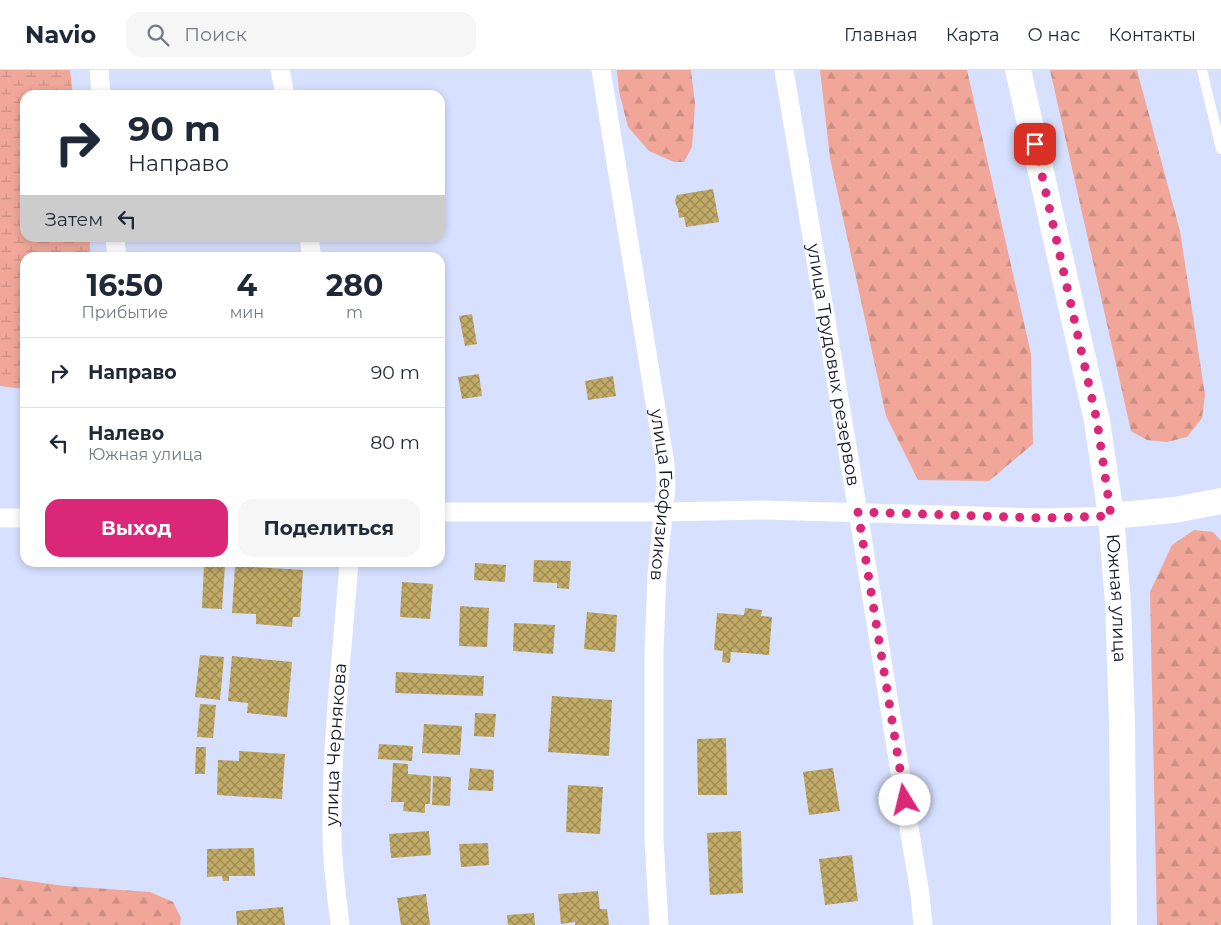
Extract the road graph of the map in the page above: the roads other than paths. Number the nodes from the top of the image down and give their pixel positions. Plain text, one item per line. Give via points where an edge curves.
1 (99, 70) edge
2 (280, 70) edge
3 (601, 70) edge
4 (784, 70) edge
5 (1018, 70) edge
6 (1202, 70) edge
7 (101, 90) edge
8 (283, 90) edge
9 (1221, 149) edge
10 (1221, 501) edge
11 (445, 512) edge
12 (663, 512) junction
13 (858, 512) junction
14 (1111, 516) junction
15 (0, 518) edge
16 (20, 518) edge
17 (349, 567) edge
18 (340, 925) edge
19 (659, 925) edge
20 (923, 925) edge
21 (1124, 925) edge

1 - 7 street
2 - 8 street
3 - 12 street, улица Геофизиков via 665,464
4 - 13 street, улица Трудовых резервов
5 - 14 main road, Южная улица via 1097,421
6 - 9 lane
10 - 14 main road via 1174,510
11 - 12 street
12 - 13 street
12 - 19 street, улица Геофизиков via 654,651 654,840
13 - 14 street via 1044,518
13 - 20 street, улица Трудовых резервов
14 - 21 main road, Южная улица via 1122,722
15 - 16 street
17 - 18 street, улица Чернякова via 333,770 334,874

